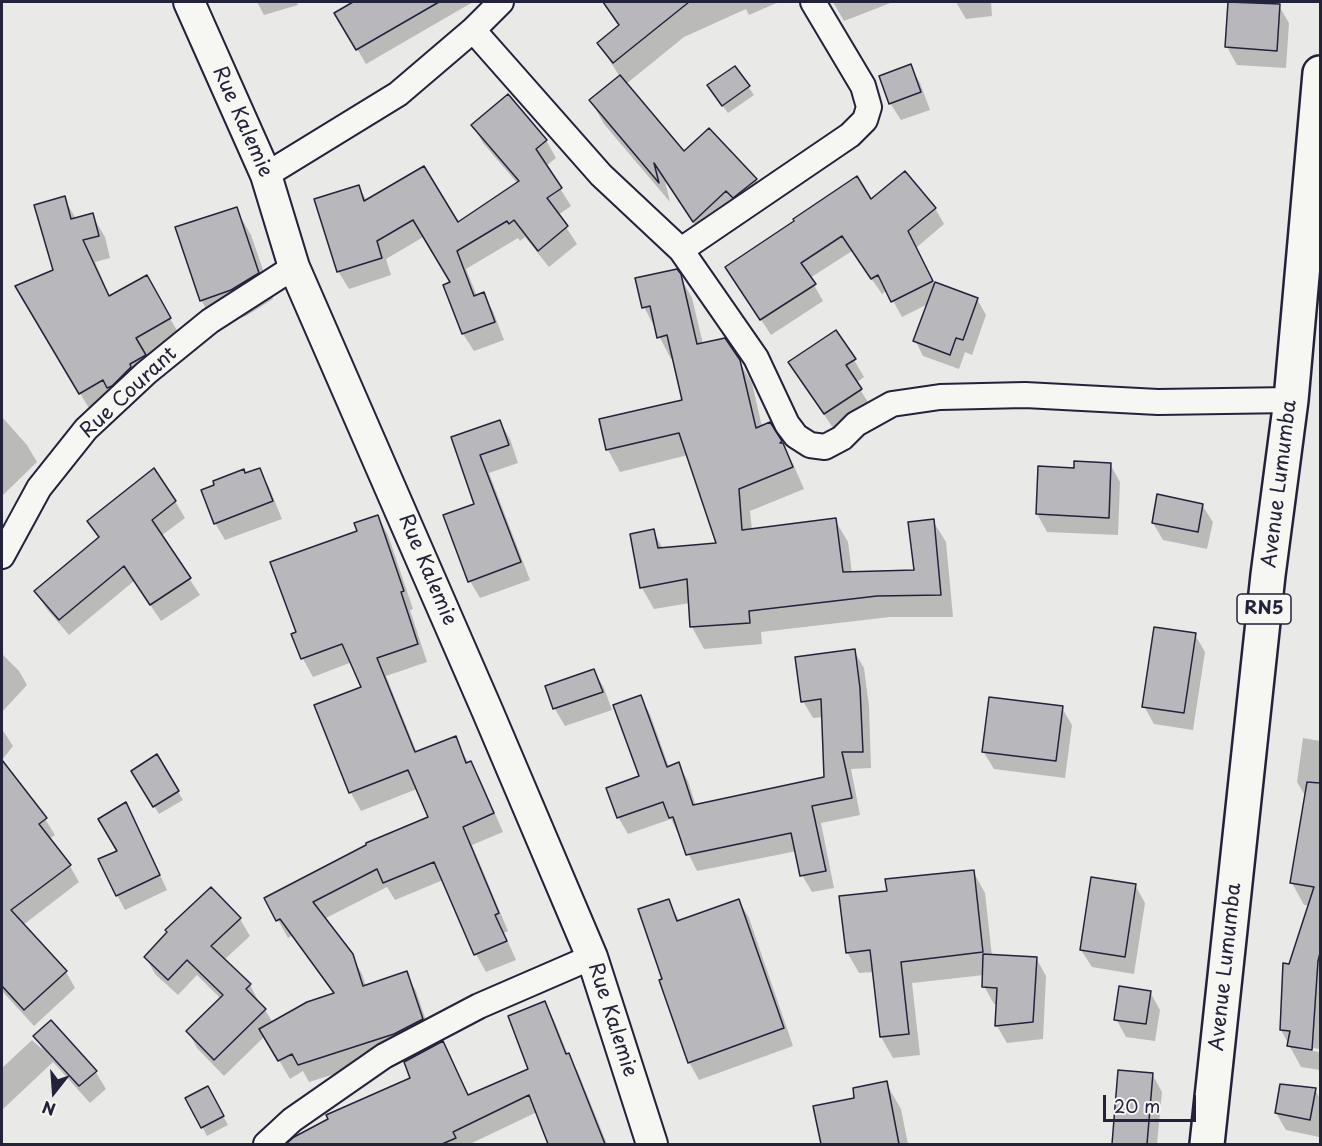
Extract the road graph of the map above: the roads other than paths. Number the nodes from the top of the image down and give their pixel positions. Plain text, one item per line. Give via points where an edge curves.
1 (189, 2) edge
2 (501, 2) edge
3 (813, 2) edge
4 (473, 30) junction
5 (1320, 73) edge
6 (266, 175) junction
7 (681, 250) junction
8 (294, 267) junction
9 (1291, 400) junction
10 (2, 556) edge
11 (592, 957) junction
12 (266, 1144) edge
13 (652, 1144) edge
14 (1207, 1144) edge

1 - 6 street, Rue Kalemie
2 - 4 street
3 - 7 street via 863,86 869,107 865,120 850,135
4 - 6 street via 398,94
4 - 7 street via 600,175
5 - 9 highway, Avenue Lumumba / RN5
6 - 8 street, Rue Kalemie
7 - 9 street via 756,358 787,424 810,445 825,447 892,404 940,397 1025,395 1158,402
8 - 10 street, Rue Courant via 210,321 86,429 39,488
8 - 11 street, Rue Kalemie
9 - 14 highway, Avenue Lumumba / RN5 via 1268,575
11 - 12 street via 479,1006 384,1056 292,1120
11 - 13 street, Rue Kalemie

